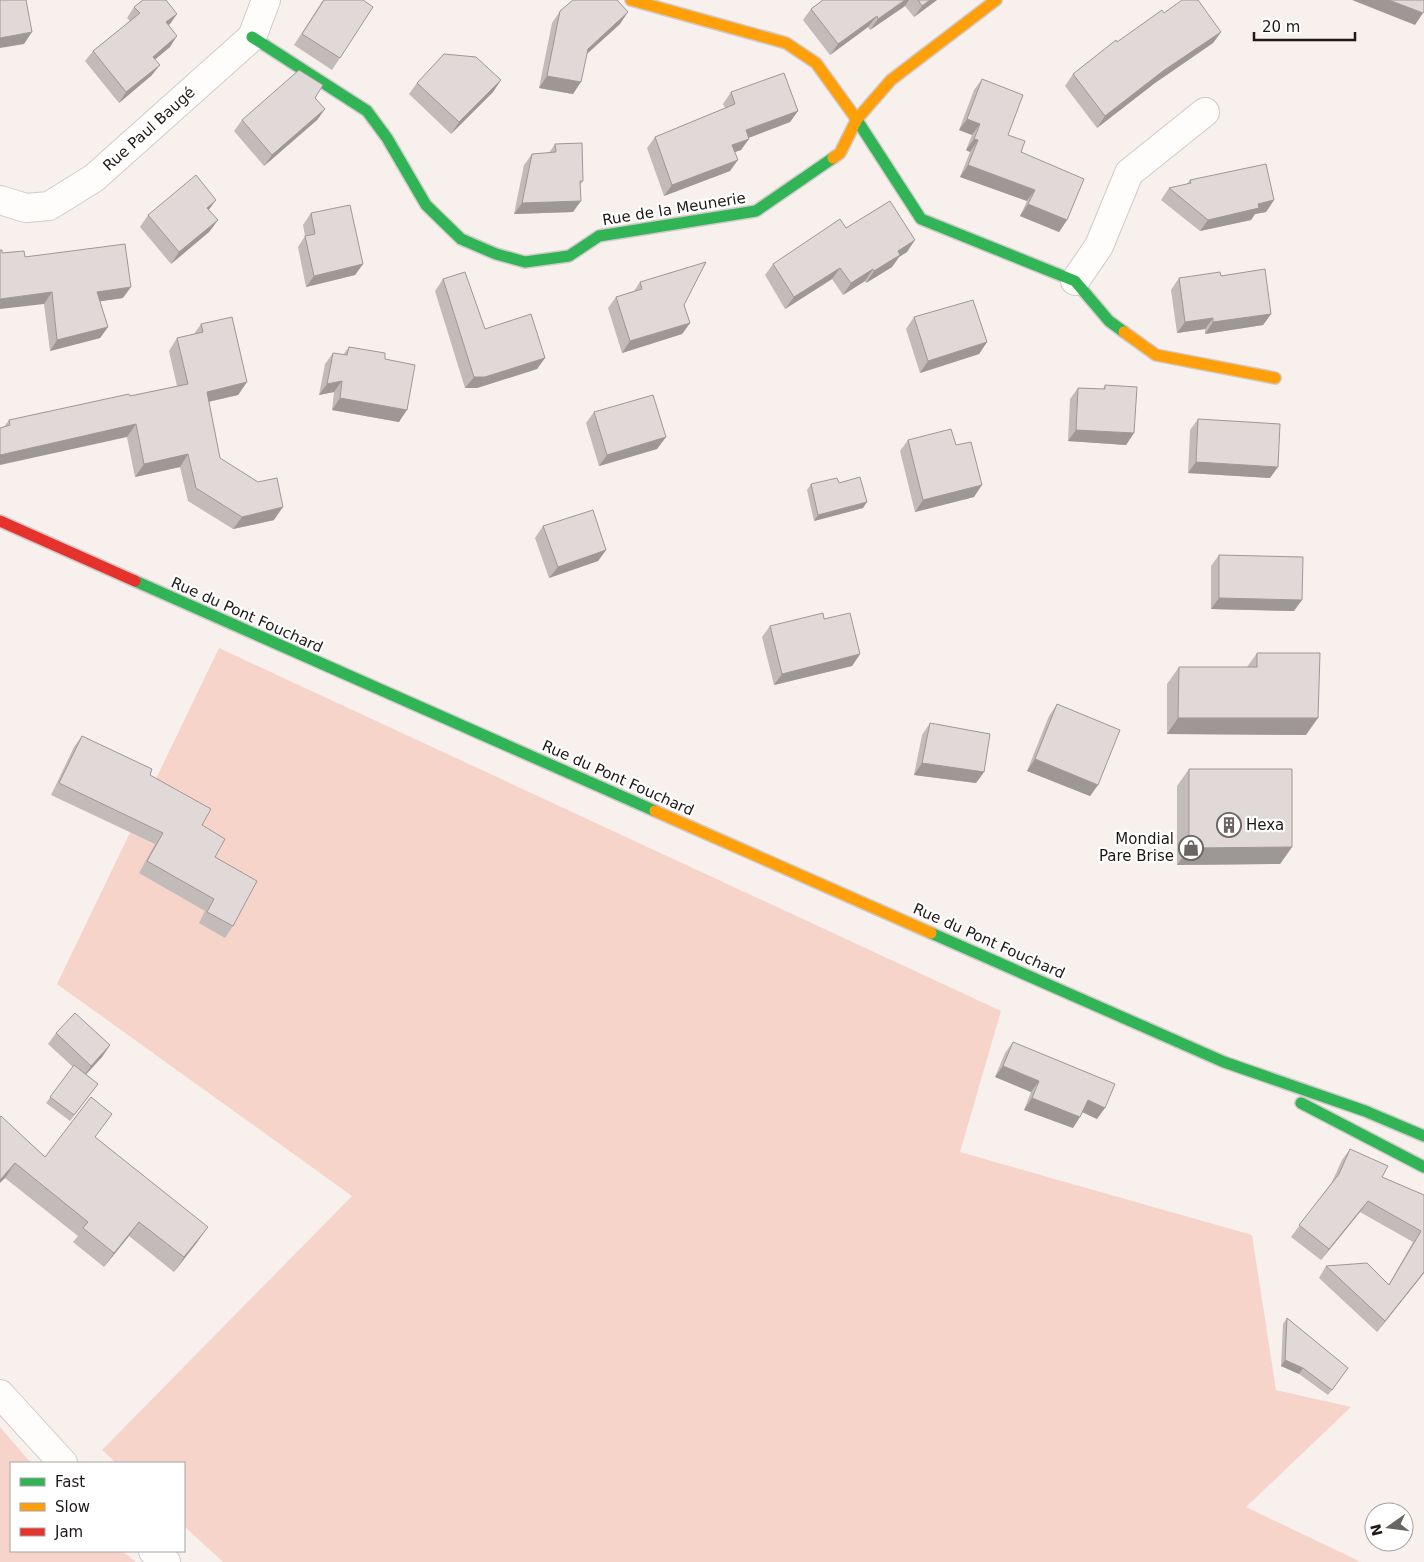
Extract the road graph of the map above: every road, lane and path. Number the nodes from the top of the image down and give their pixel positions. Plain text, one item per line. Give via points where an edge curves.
1 (266, 0) edge
2 (631, 0) edge
3 (996, 0) edge
4 (252, 37) junction
5 (1206, 112) dead end
6 (857, 119) junction
7 (0, 200) edge
8 (1075, 281) junction
9 (1275, 378) dead end
10 (0, 521) edge
11 (1224, 1062) junction
12 (1424, 1136) edge
13 (1424, 1167) edge
14 (0, 1394) edge
15 (62, 1462) edge
16 (154, 1552) edge
17 (166, 1562) edge

1 - 4 street, Rue Paul Baugé
2 - 6 main road via 786,43 816,63
3 - 6 main road, Rue de la Meunerie via 891,80
4 - 6 main road, Rue de la Meunerie via 367,111 426,205 461,239 525,262 569,256 599,236 756,211 840,153
4 - 7 street, Rue Paul Baugé via 94,178 49,206 26,208
5 - 8 street via 1129,173 1098,246
6 - 8 main road via 921,219
8 - 9 main road via 1109,321 1156,355
10 - 11 main road, Rue du Pont Fouchard
11 - 12 main road, Rue du Pont Fouchard via 1365,1111
11 - 13 main road, Rue du Pont Fouchard
14 - 15 street
16 - 17 street

